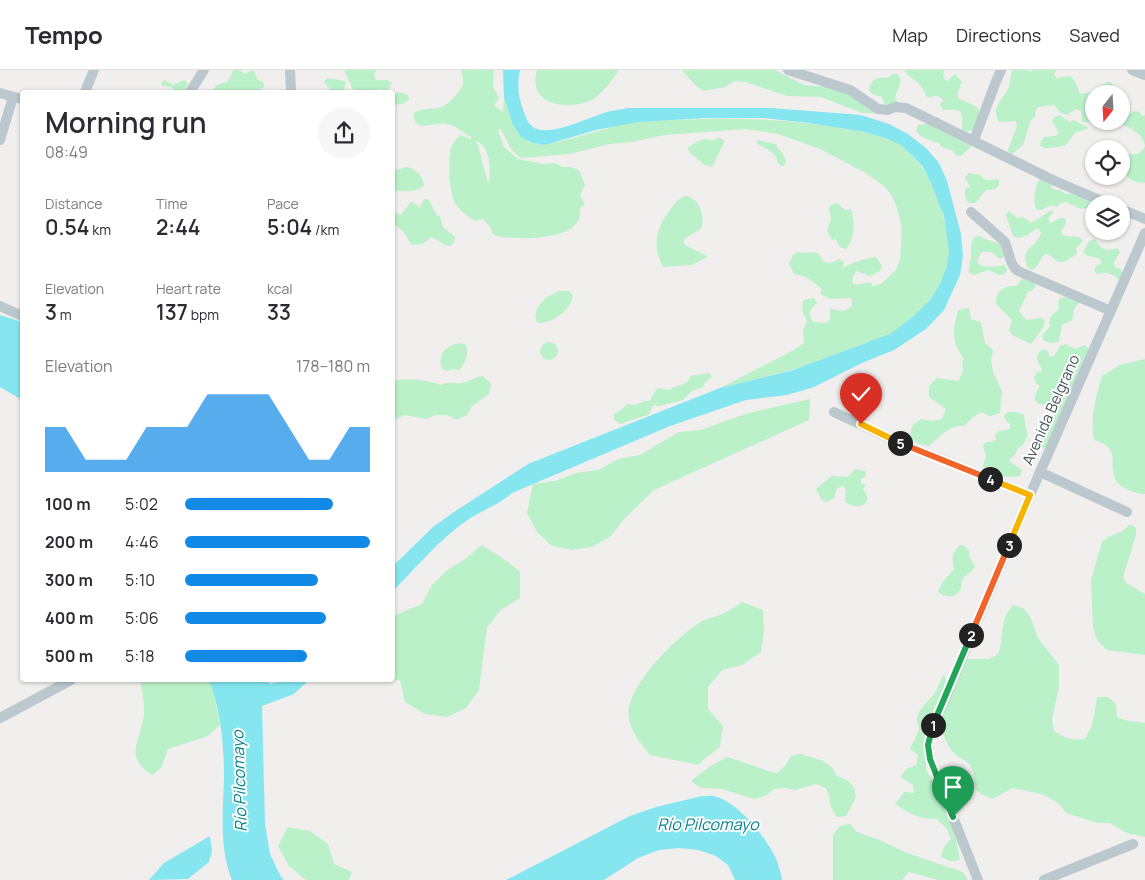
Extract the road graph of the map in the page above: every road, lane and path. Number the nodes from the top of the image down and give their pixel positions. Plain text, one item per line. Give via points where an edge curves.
1 (94, 70) edge
2 (204, 70) edge
3 (290, 70) edge
4 (788, 70) edge
5 (1001, 70) edge
6 (1132, 70) edge
7 (1145, 75) edge
8 (86, 90) edge
9 (191, 90) edge
10 (291, 90) edge
11 (0, 93) edge
12 (18, 98) edge
13 (0, 140) edge
14 (974, 140) junction
15 (1089, 195) edge
16 (971, 212) dead end
17 (1130, 213) edge
18 (1145, 219) edge
19 (1145, 233) edge
20 (0, 306) edge
21 (1111, 311) junction
22 (20, 315) edge
23 (834, 412) dead end
24 (1040, 472) junction
25 (1030, 495) junction
26 (1127, 512) dead end
27 (67, 682) edge
28 (0, 718) edge
29 (1132, 844) dead end
30 (978, 880) edge
31 (1044, 880) edge

1 - 8 street
2 - 9 street
3 - 10 street
4 - 14 street via 850,90 878,109 906,108
5 - 14 street
6 - 7 street
11 - 12 street
12 - 13 street
14 - 15 street
16 - 21 street via 1004,241 1011,263 1018,271
17 - 18 street
19 - 21 street, Avenida Belgrano
20 - 22 street
21 - 24 street, Avenida Belgrano
23 - 25 street via 891,439
24 - 25 street, Avenida Belgrano
24 - 26 street
25 - 30 street, Avenida Belgrano via 934,723 928,745 930,759
27 - 28 street
29 - 31 street

